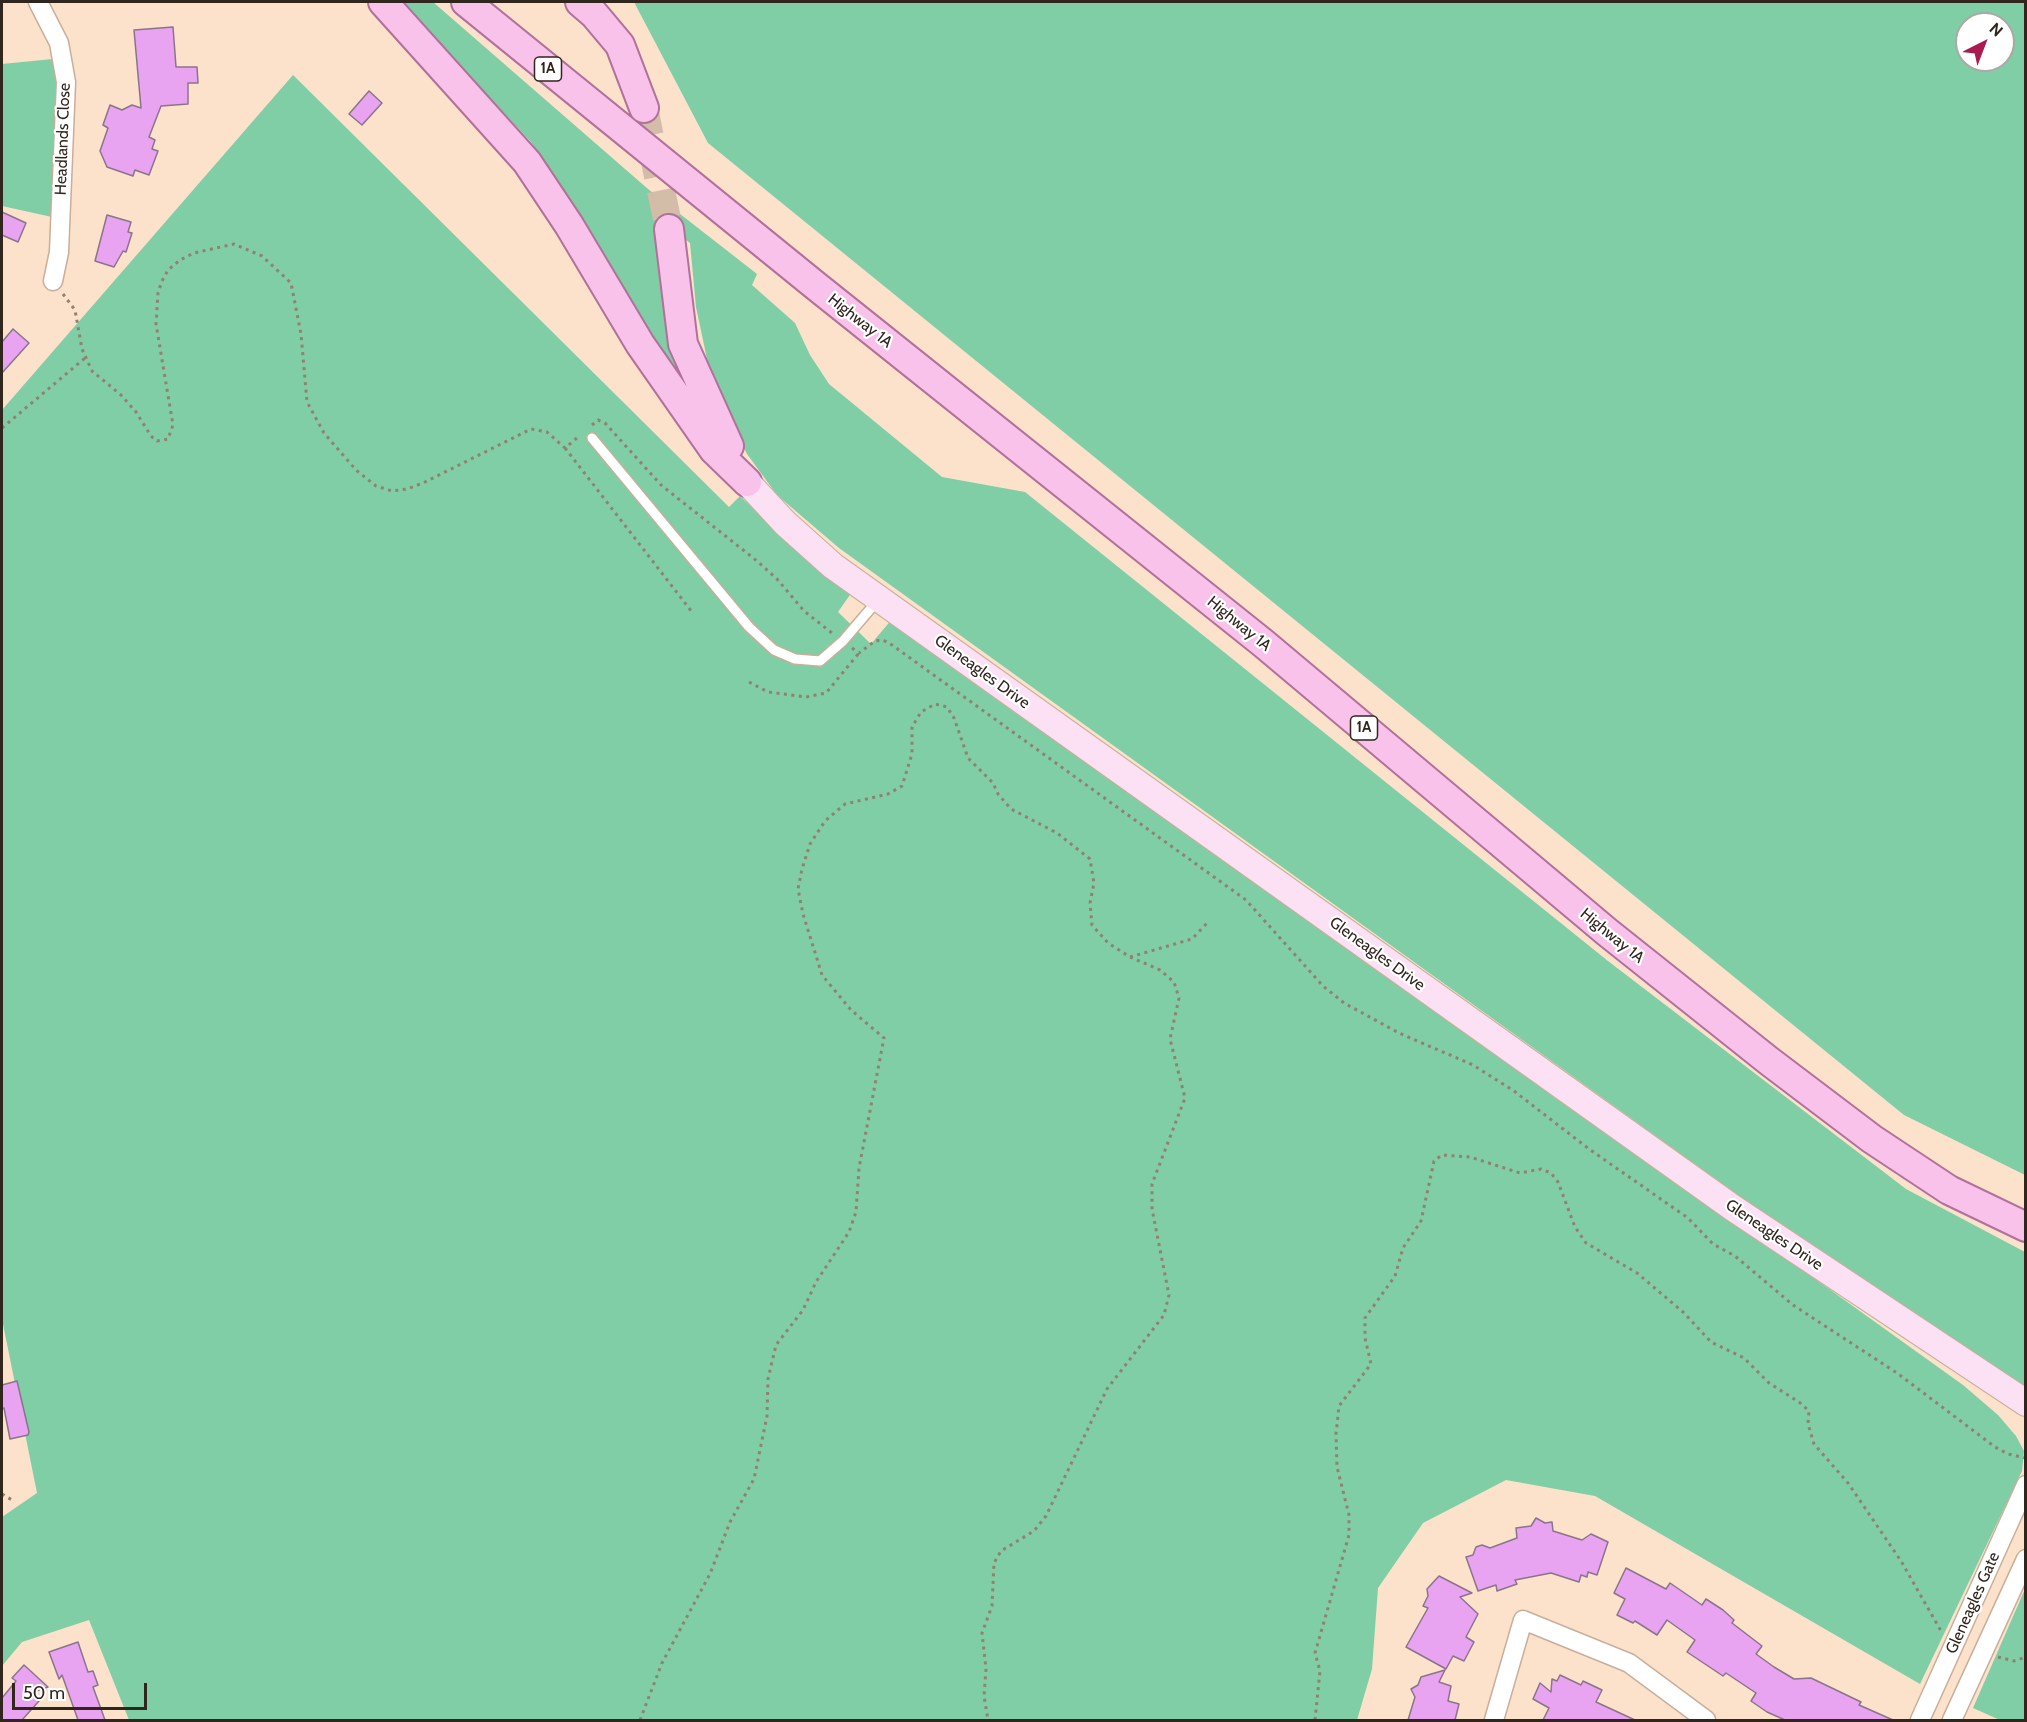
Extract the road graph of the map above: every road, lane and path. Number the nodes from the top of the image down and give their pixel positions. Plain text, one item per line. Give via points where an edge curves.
1 (38, 2) edge
2 (384, 2) edge
3 (466, 2) edge
4 (580, 2) edge
5 (644, 108) tunnel mouth
6 (669, 229) tunnel mouth
7 (52, 281) joint
8 (85, 358) junction
9 (590, 427) dead end
10 (2, 428) edge
11 (582, 434) dead end
12 (592, 438) dead end
13 (565, 447) junction
14 (747, 482) junction
15 (880, 598) junction
16 (692, 612) dead end
17 (843, 641) junction
18 (859, 653) junction
19 (749, 682) dead end
20 (1208, 922) dead end
21 (1130, 957) junction
22 (2025, 1227) edge
23 (2025, 1403) edge
24 (2025, 1458) edge
25 (2025, 1485) edge
26 (2, 1494) edge
27 (12, 1500) dead end
28 (2025, 1559) edge
29 (1957, 1639) junction
30 (1984, 1651) junction
31 (2025, 1657) edge
32 (640, 1720) edge
33 (988, 1720) edge
34 (1315, 1720) edge
35 (1494, 1720) edge
36 (1706, 1720) edge
37 (1920, 1720) edge
38 (1952, 1720) edge

1 - 7 street, Headlands Close via 59,43 66,82 59,241
2 - 14 main road via 527,162 646,353 714,450
3 - 22 main road, Highway 1A / 1A via 1263,643 1607,932 1769,1061 1872,1139 1949,1190
4 - 5 main road via 620,45
6 - 14 main road via 683,344 711,412
7 - 8 path via 75,310
8 - 10 path
8 - 13 path via 92,371 136,412 151,436 162,441 168,439 173,425 158,342 158,293 168,270 180,260 234,244 261,256 291,283 301,334 307,402 324,433 356,470 376,486 392,490 415,486 531,429 547,432
9 - 17 path via 598,420 605,423 662,485 757,561 804,611
11 - 13 path
12 - 17 lane via 749,627 774,650 795,659 820,661
13 - 16 path
14 - 15 street, Gleneagles Drive via 825,559
15 - 17 lane
15 - 23 street, Gleneagles Drive via 1733,1208
17 - 18 path
18 - 19 path via 826,693 806,697 768,692
18 - 24 path via 875,640 892,645 1246,900 1323,986 1344,1003 1399,1034 1473,1065 1514,1091 1688,1218 1713,1244 1735,1256 1793,1305 1897,1373 1995,1447
20 - 21 path via 1192,939
21 - 32 path via 1108,943 1092,924 1090,903 1094,883 1090,859 1057,833 1011,808 968,758 947,707 935,704 921,712 912,727 912,753 902,786 888,794 845,804 825,821 810,844 798,889 813,955 833,991 884,1038 859,1168 856,1212 849,1232 821,1273 803,1310 776,1345 754,1479 730,1522 710,1574 662,1663
21 - 33 path via 1160,970 1174,982 1179,998 1170,1039 1185,1098 1152,1184 1152,1209 1169,1295 1164,1316 1107,1389 1046,1516 1034,1530 1001,1551 994,1563 992,1606 982,1633
25 - 29 street, Gleneagles Gate
26 - 27 path
28 - 30 street, Gleneagles Gate
29 - 34 path via 1936,1625 1901,1561 1848,1483 1814,1444 1809,1411 1769,1383 1744,1358 1711,1342 1683,1312 1636,1273 1586,1243 1551,1173 1541,1169 1513,1172 1452,1154 1434,1161 1421,1221 1403,1248 1395,1276 1365,1318 1371,1364 1339,1406 1337,1467 1349,1515 1349,1535 1315,1653 1320,1671
29 - 37 street, Gleneagles Gate
30 - 31 path via 2014,1661
30 - 38 street, Gleneagles Gate
35 - 36 street via 1524,1620 1629,1663

